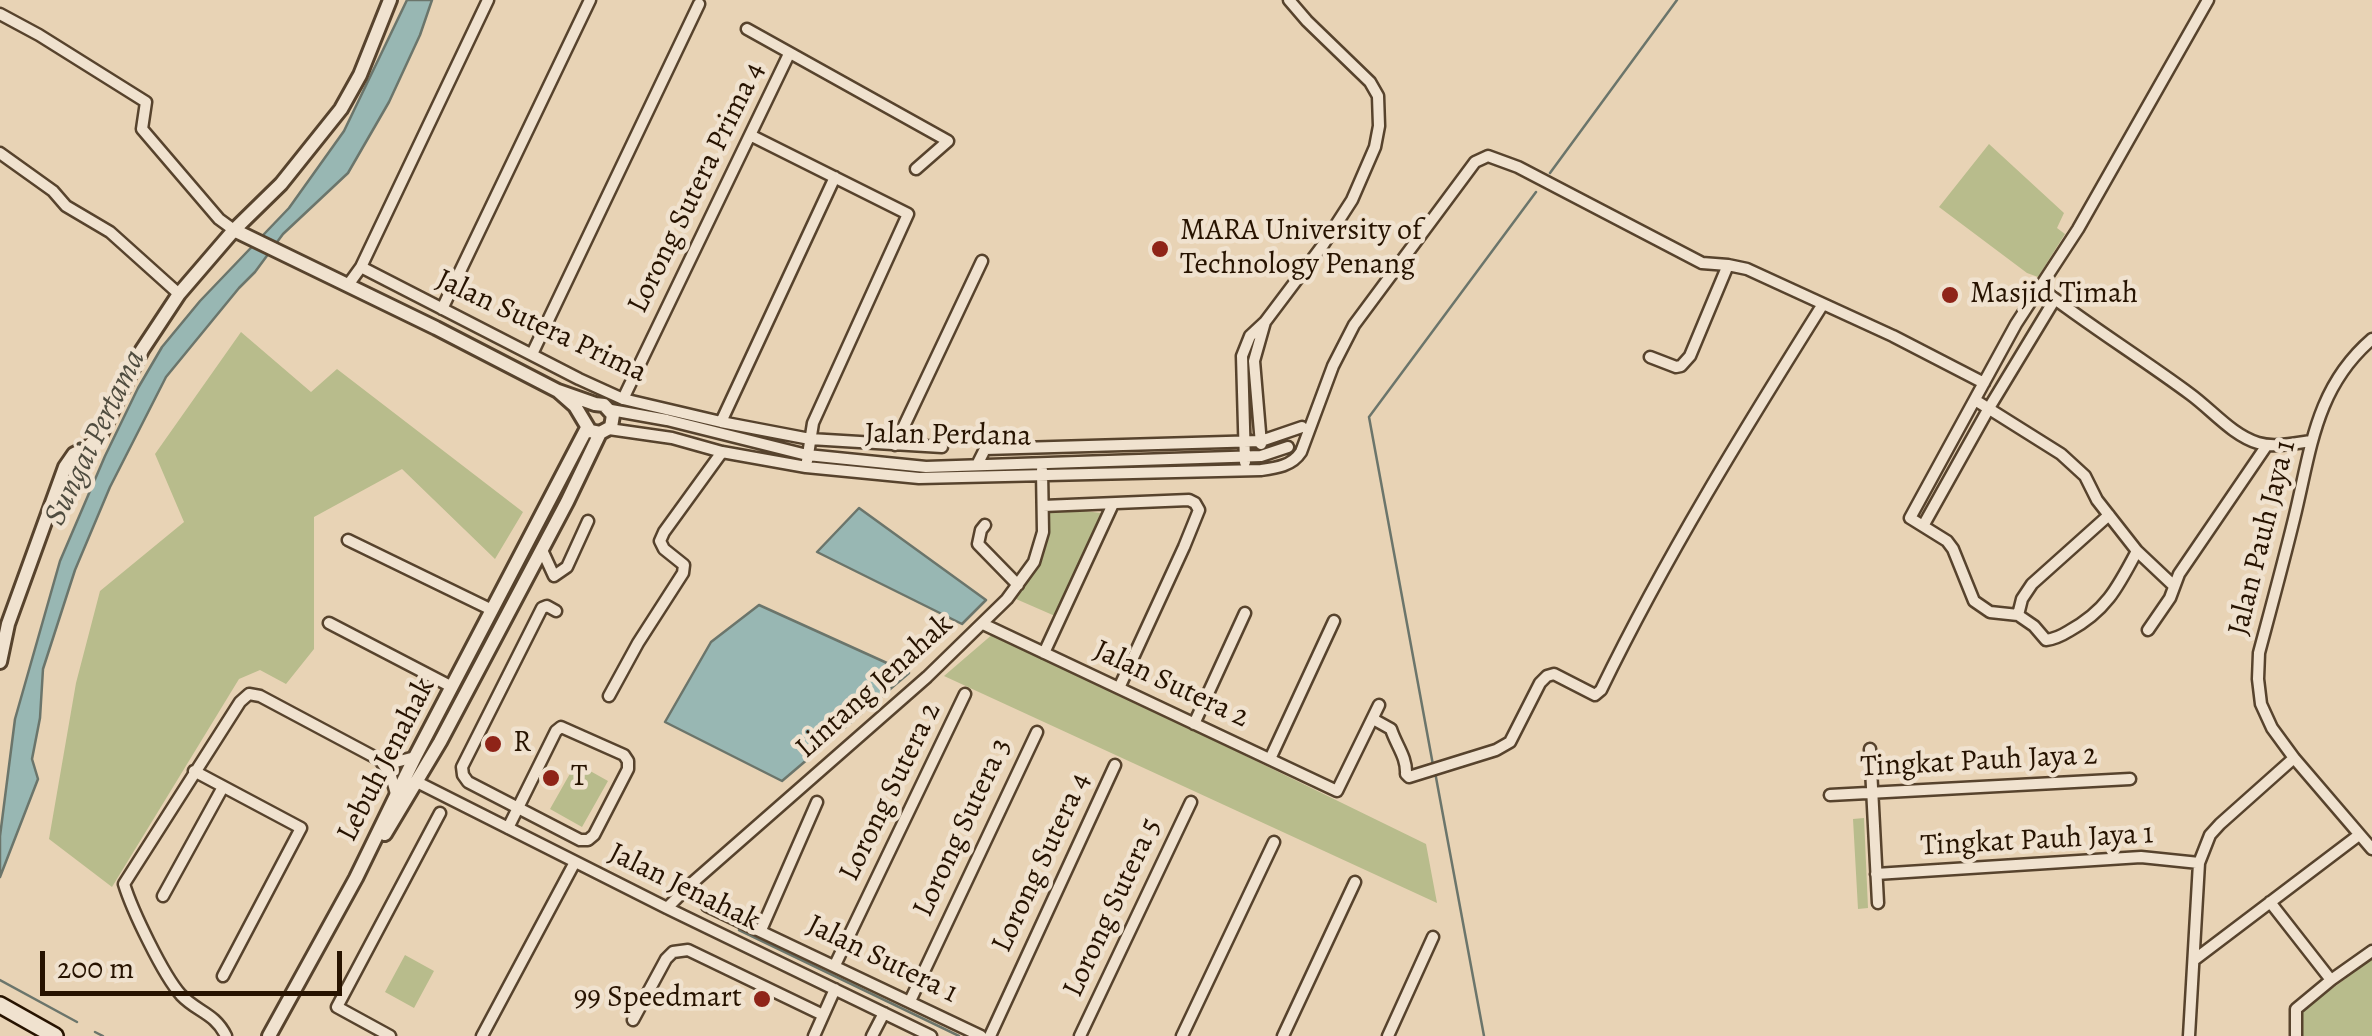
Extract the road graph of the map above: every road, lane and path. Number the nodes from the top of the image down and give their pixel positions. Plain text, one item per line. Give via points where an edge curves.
1 (390, 0) edge
2 (488, 0) edge
3 (590, 0) edge
4 (1289, 0) edge
5 (2208, 0) edge
6 (699, 4) dead end
7 (0, 14) edge
8 (747, 30) dead end
9 (789, 54) junction
10 (750, 135) junction
11 (0, 153) edge
12 (916, 169) dead end
13 (835, 177) junction
14 (234, 230) junction
15 (982, 261) dead end
16 (1728, 265) junction
17 (361, 268) junction
18 (348, 285) junction
19 (2039, 287) junction
20 (179, 294) junction
21 (2055, 299) junction
22 (1823, 304) junction
23 (442, 309) junction
24 (1265, 322) junction
25 (2372, 339) edge
26 (532, 354) junction
27 (1650, 356) dead end
28 (1984, 383) junction
29 (558, 391) junction
30 (623, 398) junction
31 (1975, 400) junction
32 (595, 404) junction
33 (1988, 408) junction
34 (611, 410) junction
35 (721, 422) junction
36 (595, 427) junction
37 (1302, 427) dead end
38 (810, 439) junction
39 (1261, 441) junction
40 (2312, 441) junction
41 (1245, 442) junction
42 (895, 445) junction
43 (2268, 445) junction
44 (1288, 447) dead end
45 (942, 448) dead end
46 (722, 452) junction
47 (1261, 456) junction
48 (1245, 457) junction
49 (807, 461) junction
50 (1042, 463) junction
51 (977, 465) junction
52 (1245, 470) junction
53 (1261, 470) junction
54 (1042, 476) junction
55 (1113, 504) junction
56 (1044, 506) junction
57 (2109, 515) junction
58 (588, 521) dead end
59 (985, 525) dead end
60 (1923, 526) junction
61 (348, 540) dead end
62 (542, 550) junction
63 (2137, 550) junction
64 (532, 568) junction
65 (554, 576) junction
66 (1018, 585) junction
67 (2172, 586) junction
68 (492, 610) junction
69 (556, 611) dead end
70 (1245, 613) dead end
71 (2018, 615) junction
72 (1334, 621) dead end
73 (329, 623) dead end
74 (983, 624) junction
75 (2148, 630) dead end
76 (1044, 653) junction
77 (0, 662) edge
78 (452, 687) junction
79 (1119, 688) junction
80 (966, 694) dead end
81 (609, 696) dead end
82 (1380, 705) dead end
83 (1372, 719) junction
84 (1194, 724) junction
85 (1036, 732) dead end
86 (1870, 750) dead end
87 (415, 756) junction
88 (2294, 758) junction
89 (380, 760) junction
90 (1270, 760) junction
91 (1116, 765) dead end
92 (194, 772) junction
93 (2130, 779) dead end
94 (417, 782) junction
95 (224, 787) junction
96 (1872, 793) junction
97 (396, 795) junction
98 (1830, 795) dead end
99 (817, 802) dead end
100 (1191, 802) dead end
101 (516, 808) junction
102 (440, 812) dead end
103 (508, 828) junction
104 (2359, 834) junction
105 (1274, 842) dead end
106 (2372, 850) edge
107 (575, 862) junction
108 (2200, 863) junction
109 (1876, 874) junction
110 (356, 878) junction
111 (1355, 882) dead end
112 (164, 896) dead end
113 (2270, 902) junction
114 (1878, 903) dead end
115 (707, 906) dead end
116 (667, 908) junction
117 (761, 930) junction
118 (1433, 937) dead end
119 (2372, 952) edge
120 (2194, 960) junction
121 (836, 966) junction
122 (223, 976) dead end
123 (2331, 980) junction
124 (835, 989) junction
125 (910, 1001) junction
126 (0, 1005) edge
127 (884, 1013) junction
128 (823, 1015) junction
129 (633, 1020) dead end
130 (55, 1036) edge
131 (226, 1036) edge
132 (269, 1036) edge
133 (390, 1036) edge
134 (482, 1036) edge
135 (814, 1036) edge
136 (872, 1036) edge
137 (931, 1036) edge
138 (981, 1036) edge
139 (990, 1036) edge
140 (1080, 1036) edge
141 (1182, 1036) edge
142 (1282, 1036) edge
143 (1388, 1036) edge
144 (2189, 1036) edge
145 (2296, 1036) edge

1 - 14 street via 341,109
2 - 17 street
3 - 23 street
4 - 24 street via 1375,89 1379,126 1352,200
5 - 19 street
6 - 26 street
7 - 14 street via 146,102 142,129
8 - 9 street
9 - 10 street, Lorong Sutera Prima 4
9 - 12 street via 948,141
10 - 13 street
10 - 30 street, Lorong Sutera Prima 4
11 - 20 street via 110,232
13 - 35 street
13 - 38 street via 908,214
14 - 18 street
14 - 20 street
15 - 42 street
16 - 22 street
16 - 27 street via 1684,364
16 - 53 street via 1702,264 1518,167 1482,157 1354,324 1297,458
17 - 18 street
17 - 23 street, Jalan Sutera Prima
18 - 29 street
19 - 21 street
19 - 28 street
20 - 77 street via 142,350 101,434 65,467
21 - 33 street
21 - 43 street via 2236,432
22 - 28 street
22 - 83 street via 1717,473 1601,690 1595,695 1548,676 1510,742 1409,777 1392,729
23 - 26 street, Jalan Sutera Prima
24 - 39 street via 1254,361
24 - 41 street via 1242,356
25 - 40 street, Jalan Pauh Jaya 1 via 2338,375
26 - 30 street, Jalan Sutera Prima
28 - 31 street
29 - 32 street
29 - 36 street
30 - 35 street, Jalan Sutera Prima
31 - 33 street
31 - 60 street via 1910,518
32 - 34 street
32 - 36 street via 586,411
33 - 57 street via 2062,454
33 - 60 street
34 - 36 street via 614,418
34 - 49 street, Jalan Perdana
35 - 38 street, Jalan Sutera Prima
36 - 46 street, Jalan Perdana
36 - 62 street, Lebuh Jenahak
36 - 68 street, Lebuh Jenahak
37 - 39 street
38 - 42 street, Jalan Sutera Prima
38 - 49 street
39 - 41 street
39 - 47 street
40 - 43 street
40 - 88 street, Jalan Pauh Jaya 1 via 2259,653 2261,704
41 - 48 street
41 - 51 street via 985,449
42 - 45 street, Jalan Sutera Prima
43 - 67 street
44 - 47 street, Jalan Perdana
46 - 49 street, Jalan Perdana
46 - 81 street via 664,532 660,541 684,565 683,574
47 - 48 street, Jalan Perdana
47 - 53 street
48 - 50 street, Jalan Perdana
48 - 52 street
49 - 51 street, Jalan Perdana
49 - 54 street, Jalan Perdana via 920,478
50 - 51 street, Jalan Perdana
50 - 54 street, Lintang Jenahak
52 - 53 street, Jalan Perdana
52 - 54 street, Jalan Perdana
54 - 56 street, Lintang Jenahak
55 - 56 street
55 - 76 street
55 - 79 street via 1188,500 1199,510
56 - 66 street, Lintang Jenahak via 1034,562
57 - 63 street
57 - 71 street via 2032,584
58 - 65 street via 566,567
59 - 66 street via 978,544
60 - 71 street via 1952,548 1974,601 1990,612
61 - 68 street
62 - 64 street, Lebuh Jenahak
62 - 65 street
63 - 67 street
63 - 71 street via 2102,608 2084,623 2046,640
64 - 65 street
64 - 94 street, Lebuh Jenahak
66 - 74 street, Lintang Jenahak
67 - 75 street
68 - 78 street, Lebuh Jenahak
69 - 101 street via 542,608 462,767 468,782
70 - 84 street
72 - 90 street
73 - 78 street
74 - 76 street, Jalan Sutera 2
74 - 116 street, Lintang Jenahak
76 - 79 street, Jalan Sutera 2
78 - 87 street, Lebuh Jenahak
79 - 84 street, Jalan Sutera 2
80 - 121 street, Lorong Sutera 2
82 - 83 street
83 - 90 street, Jalan Sutera 2 via 1337,791
84 - 90 street, Jalan Sutera 2
85 - 125 street, Lorong Sutera 3
86 - 96 street
87 - 89 street
87 - 97 street, Lebuh Jenahak
88 - 104 street, Jalan Pauh Jaya 1
88 - 108 street via 2210,835
89 - 92 street via 249,694
89 - 97 street
91 - 139 street, Lorong Sutera 4
92 - 95 street
92 - 131 street via 124,884 173,986 220,1023
93 - 96 street, Tingkat Pauh Jaya 2
94 - 103 street, Jalan Jenahak
94 - 110 street, Lebuh Jenahak
95 - 112 street
95 - 122 street via 301,828
96 - 98 street, Tingkat Pauh Jaya 2
96 - 109 street
97 - 110 street, Lebuh Jenahak
99 - 117 street
100 - 140 street, Lorong Sutera 5
101 - 101 street via 562,727 628,762 588,840
101 - 103 street
102 - 133 street via 338,1007
103 - 107 street, Jalan Jenahak
104 - 106 street, Jalan Pauh Jaya 1
104 - 113 street
105 - 141 street
107 - 116 street, Jalan Jenahak
107 - 134 street
108 - 109 street, Tingkat Pauh Jaya 1 via 2141,857
108 - 120 street
109 - 114 street
110 - 132 street
111 - 142 street
113 - 120 street
113 - 123 street
115 - 117 street, Jalan Sutera 1
116 - 124 street, Jalan Jenahak
117 - 121 street, Jalan Sutera 1
118 - 143 street
119 - 123 street
120 - 144 street
121 - 125 street, Jalan Sutera 1
123 - 145 street via 2296,1009
124 - 127 street, Jalan Jenahak
124 - 128 street
125 - 138 street, Jalan Sutera 1
126 - 130 main road
127 - 136 street
127 - 137 street, Jalan Jenahak
128 - 129 street via 688,950 666,959
128 - 135 street

